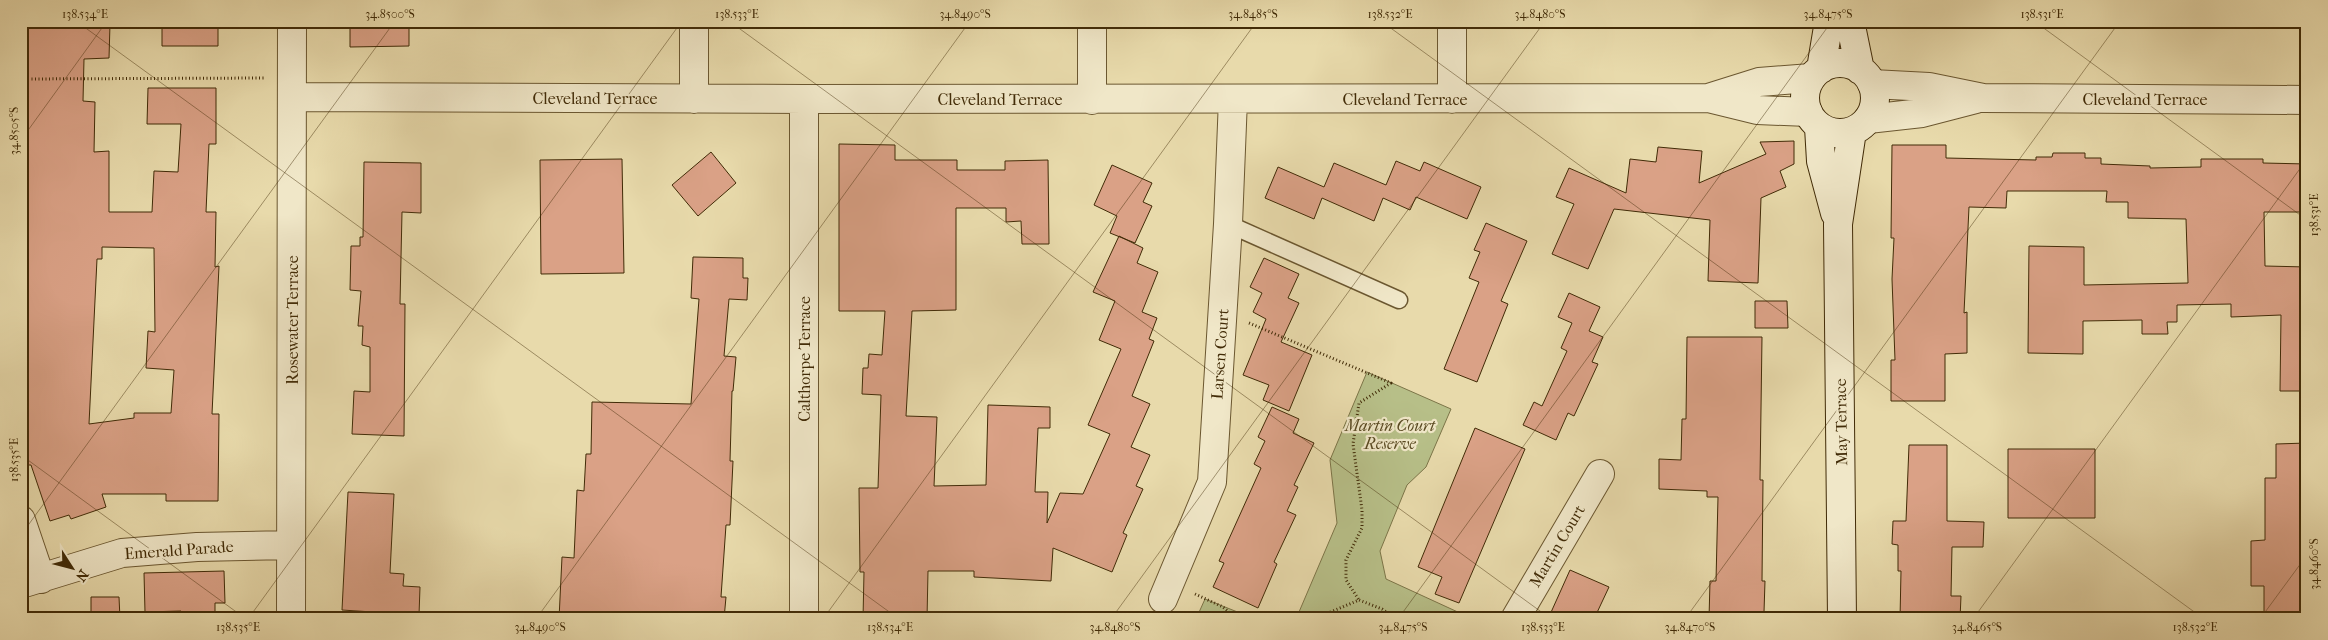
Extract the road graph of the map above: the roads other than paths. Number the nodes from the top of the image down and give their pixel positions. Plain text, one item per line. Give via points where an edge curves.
1 (292, 21) edge
2 (694, 21) edge
3 (1092, 21) edge
4 (1452, 21) edge
5 (1829, 21) edge
6 (1850, 21) edge
7 (1816, 73) junction
8 (1866, 77) junction
9 (292, 87) junction
10 (1708, 98) junction
11 (1982, 98) junction
12 (694, 99) junction
13 (804, 99) junction
14 (1233, 99) junction
15 (1452, 99) junction
16 (1092, 100) junction
17 (2307, 100) edge
18 (1813, 119) junction
19 (1860, 125) junction
20 (1228, 224) junction
21 (1838, 224) junction
22 (1399, 300) dead end
23 (1600, 474) dead end
24 (21, 520) edge
25 (291, 546) junction
26 (31, 582) edge
27 (1175, 595) road end
28 (291, 619) edge
29 (804, 619) edge
30 (1515, 619) edge
31 (1842, 619) edge

1 - 9 street, Rosewater Terrace
2 - 12 street
3 - 16 street
4 - 15 street
5 - 7 street
6 - 8 street
7 - 8 street via 1841,63
7 - 10 street, Cleveland Terrace via 1759,82
7 - 18 street via 1806,89 1805,101
8 - 11 street, Cleveland Terrace
8 - 19 street via 1875,102
9 - 12 street, Cleveland Terrace
9 - 25 street, Rosewater Terrace
10 - 15 street, Cleveland Terrace
10 - 18 street, Cleveland Terrace
11 - 17 street, Cleveland Terrace
11 - 19 street, Cleveland Terrace
12 - 13 street, Cleveland Terrace
13 - 16 street, Cleveland Terrace
13 - 29 street, Calthorpe Terrace
14 - 15 street, Cleveland Terrace
14 - 16 street, Cleveland Terrace
14 - 20 street, Larsen Court
18 - 19 street via 1829,132 1840,134
18 - 21 street, May Terrace
19 - 21 street, May Terrace
20 - 22 lane
20 - 27 street, Larsen Court via 1212,482
21 - 31 street, May Terrace
23 - 30 street, Martin Court
24 - 26 street, Emerald Parade
25 - 26 street, Emerald Parade via 197,547 122,553
25 - 28 street, Rosewater Terrace

